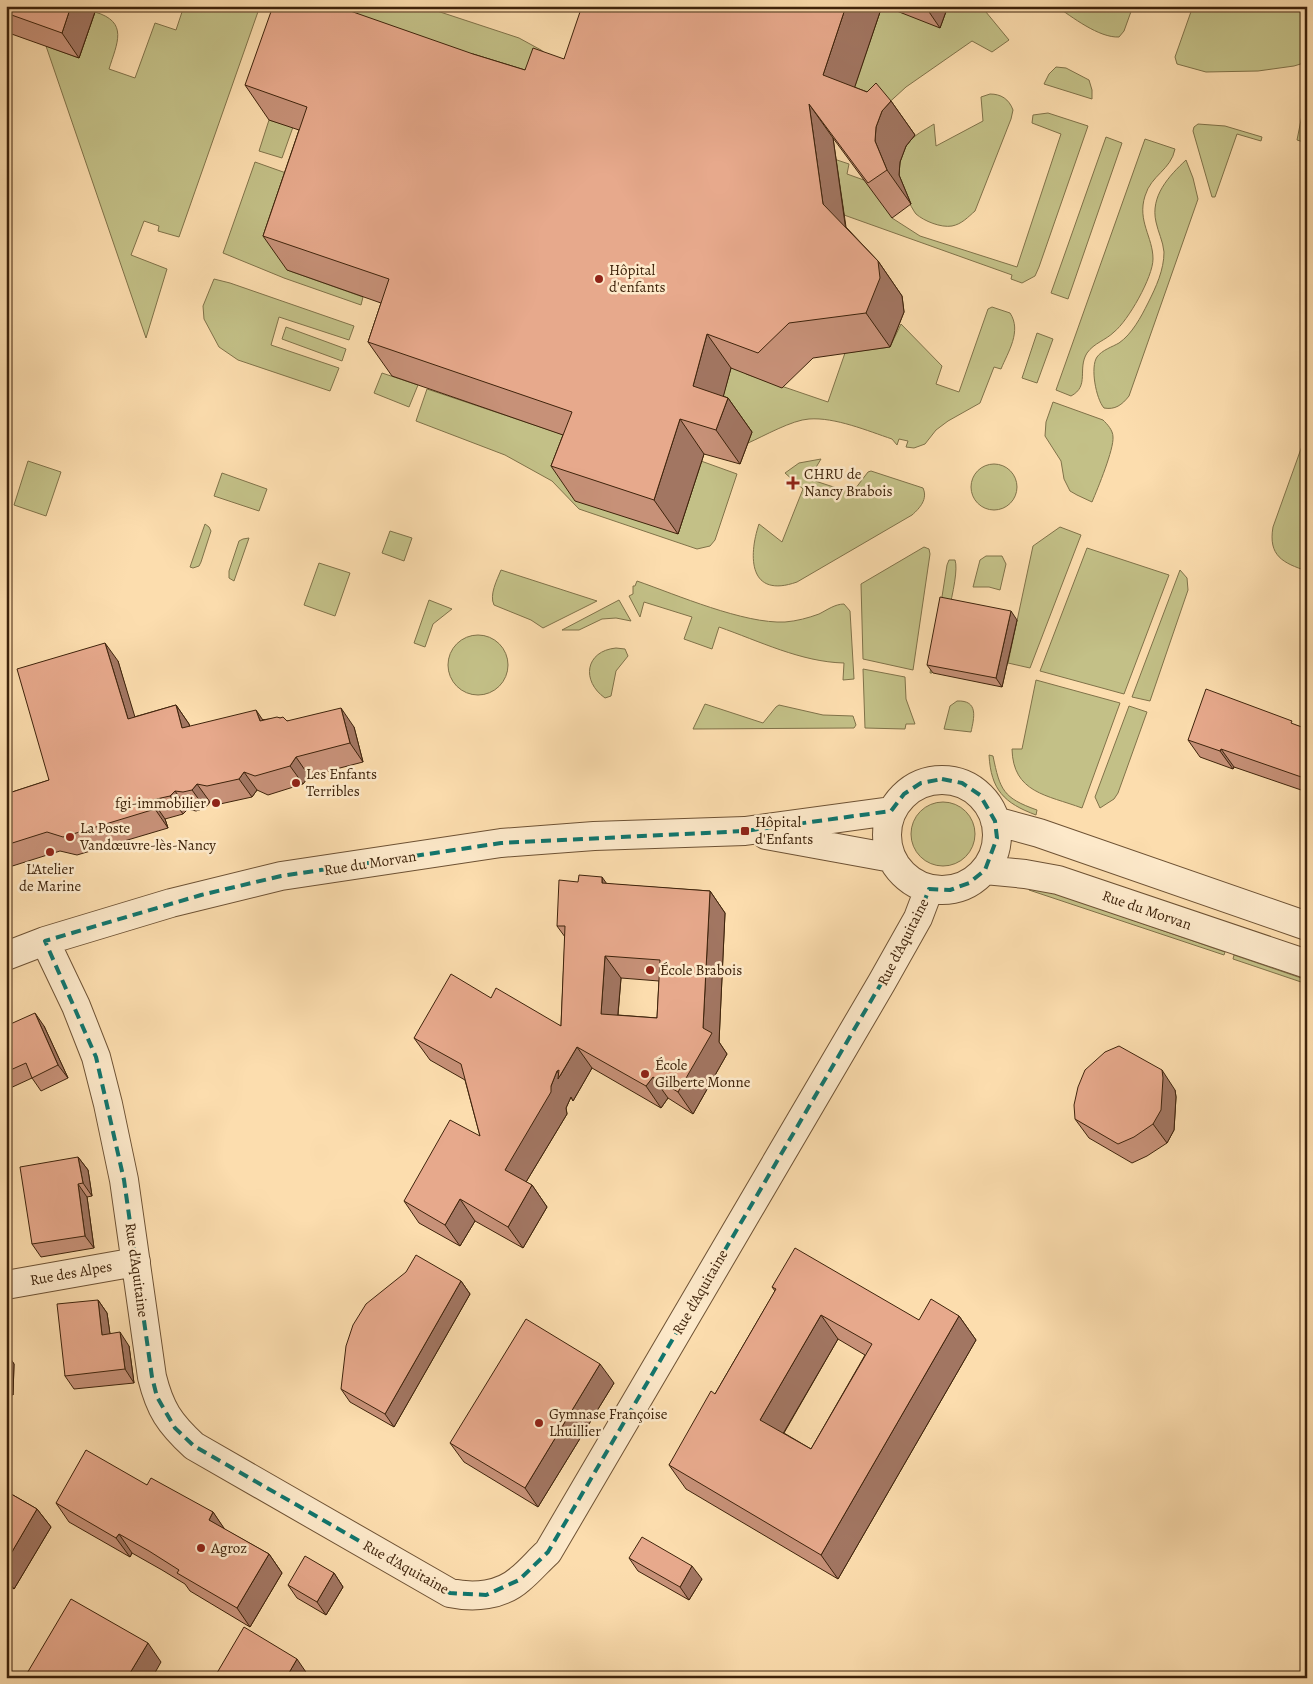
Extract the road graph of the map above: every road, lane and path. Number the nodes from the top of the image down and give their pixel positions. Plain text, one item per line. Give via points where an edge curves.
1 (891, 811) junction
2 (995, 821) junction
3 (745, 831) junction
4 (892, 858) junction
5 (985, 870) junction
6 (929, 889) junction
7 (1307, 926) edge
8 (45, 941) junction
9 (6, 956) edge
10 (1307, 964) edge
11 (136, 1262) junction
12 (6, 1285) edge

1 - 2 street via 904,794 921,783 942,779 962,783 980,794
1 - 3 street, Rue du Morvan
1 - 4 street via 886,830
2 - 5 street via 997,838
2 - 7 street via 1073,844
3 - 4 street, Rue du Morvan
3 - 8 street, Rue du Morvan via 501,843 290,875 201,895
4 - 6 street via 910,881
5 - 6 street via 969,883 950,890
5 - 10 street, Rue du Morvan via 1058,880
6 - 11 street, Rue d'Aquitaine via 918,918 882,982 548,1552 519,1580 503,1589 466,1597 450,1593 194,1446 175,1428 157,1397
8 - 9 street, Rue du Morvan
8 - 11 street, Rue d'Aquitaine via 96,1057 124,1180
11 - 12 street, Rue des Alpes

